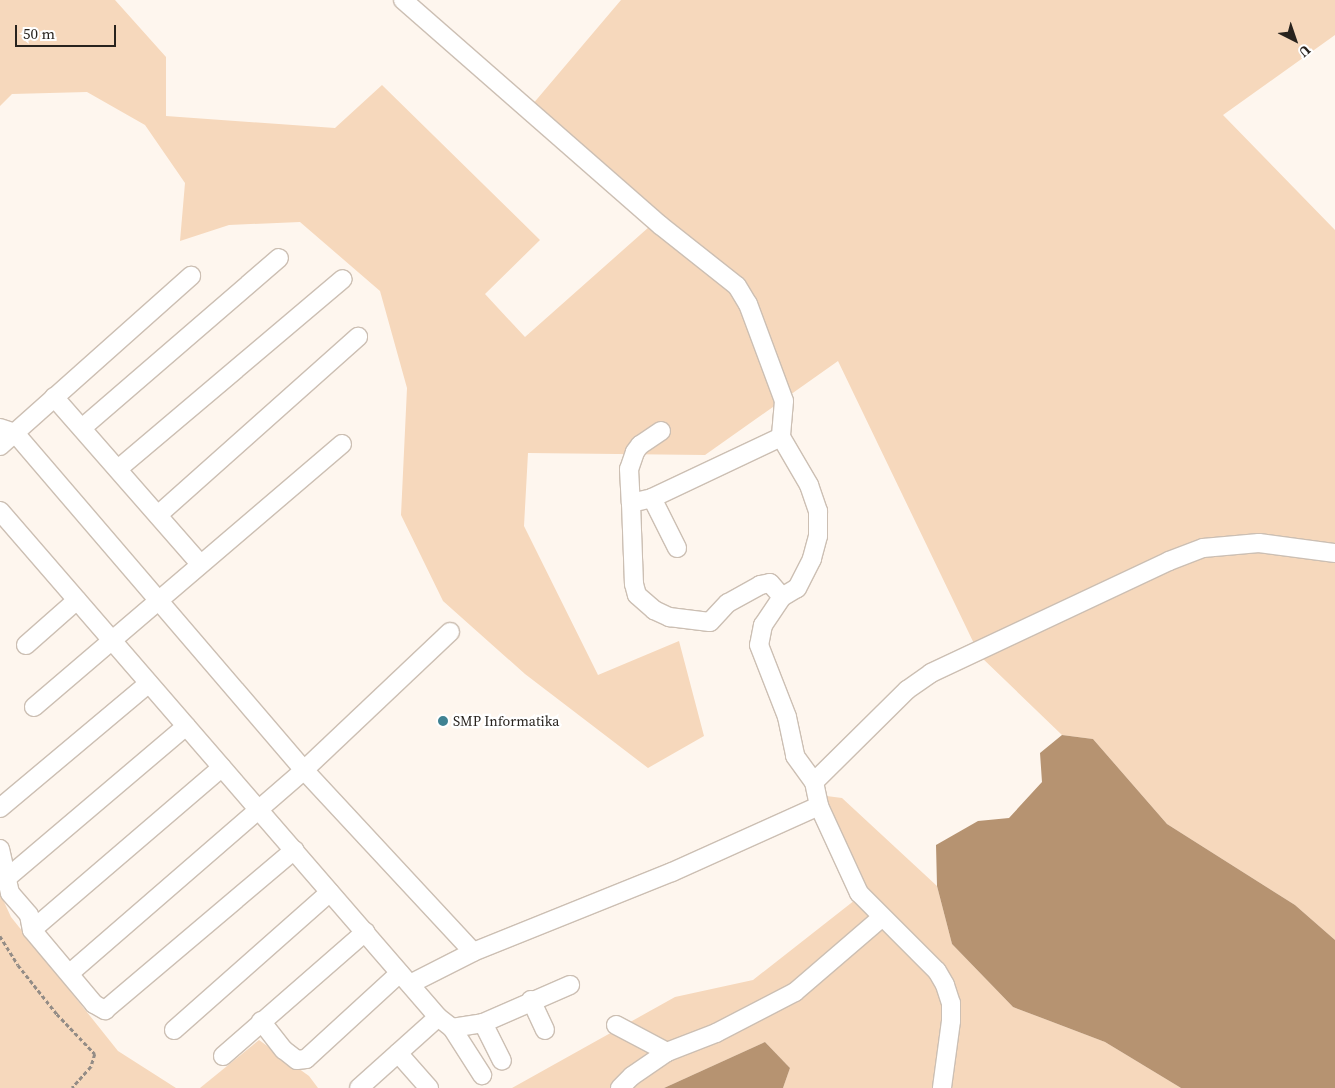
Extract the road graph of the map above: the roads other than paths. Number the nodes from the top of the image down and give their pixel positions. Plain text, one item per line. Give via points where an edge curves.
1 (403, 0) edge
2 (279, 258) dead end
3 (191, 276) dead end
4 (343, 279) dead end
5 (358, 337) dead end
6 (54, 397) junction
7 (82, 428) junction
8 (7, 430) edge
9 (661, 430) dead end
10 (781, 437) junction
11 (342, 444) dead end
12 (0, 446) edge
13 (118, 469) junction
14 (652, 498) junction
15 (631, 503) junction
16 (0, 512) edge
17 (158, 515) junction
18 (677, 548) dead end
19 (1335, 554) edge
20 (200, 564) junction
21 (782, 597) junction
22 (77, 600) junction
23 (159, 600) junction
24 (450, 632) dead end
25 (111, 640) junction
26 (26, 645) dead end
27 (149, 683) junction
28 (34, 707) dead end
29 (186, 726) junction
30 (222, 767) junction
31 (304, 770) junction
32 (814, 782) junction
33 (820, 806) junction
34 (0, 808) edge
35 (257, 808) junction
36 (0, 849) edge
37 (294, 850) junction
38 (7, 878) junction
39 (330, 892) junction
40 (881, 918) junction
41 (32, 930) junction
42 (365, 932) junction
43 (473, 952) junction
44 (70, 973) junction
45 (405, 978) junction
46 (570, 985) dead end
47 (532, 1000) junction
48 (261, 1022) junction
49 (445, 1022) junction
50 (483, 1023) junction
51 (616, 1025) dead end
52 (174, 1030) dead end
53 (545, 1030) dead end
54 (667, 1052) junction
55 (398, 1053) junction
56 (223, 1056) dead end
57 (502, 1061) dead end
58 (482, 1075) dead end
59 (359, 1088) edge
60 (429, 1088) edge
61 (620, 1088) edge
62 (942, 1088) edge

1 - 10 street via 660,225 737,286 761,334 784,401
2 - 7 street
3 - 6 street
4 - 13 street
5 - 17 street
6 - 7 street
6 - 8 street
7 - 13 street
8 - 12 street
8 - 23 street
9 - 15 street via 640,444 635,452 629,468
10 - 14 street
10 - 21 street via 809,485 818,511 818,536 812,558 797,588
11 - 20 street
13 - 17 street
14 - 15 street
14 - 18 street
15 - 21 street via 634,584 637,595 654,610 669,617 710,622 728,603 760,585 770,583
16 - 22 street
17 - 20 street
19 - 32 street via 1259,543 1203,548 1169,561 931,673 906,690
20 - 23 street
21 - 32 street via 763,624 759,646 788,717 795,756
22 - 25 street
22 - 26 street
23 - 25 street
23 - 31 street
24 - 31 street
25 - 27 street
25 - 28 street
27 - 29 street
27 - 34 street
29 - 30 street
29 - 38 street
30 - 35 street
30 - 41 street
31 - 35 street
31 - 43 street
32 - 33 street
33 - 40 street via 859,893
33 - 43 street via 672,872
35 - 37 street
35 - 44 street
36 - 38 street
37 - 39 street
37 - 44 street via 105,1010 94,1004
38 - 41 street via 10,893 29,915
39 - 42 street
39 - 52 street
40 - 54 street via 795,992 716,1033
40 - 62 street via 937,971 945,984 952,1021
41 - 44 street
42 - 45 street
42 - 48 street
43 - 45 street
45 - 48 street via 306,1060 297,1060 284,1050
45 - 49 street
46 - 47 street
47 - 50 street
47 - 53 street
48 - 56 street
49 - 50 street
49 - 55 street
49 - 58 street
50 - 57 street
51 - 54 street
54 - 61 street
55 - 59 street
55 - 60 street

